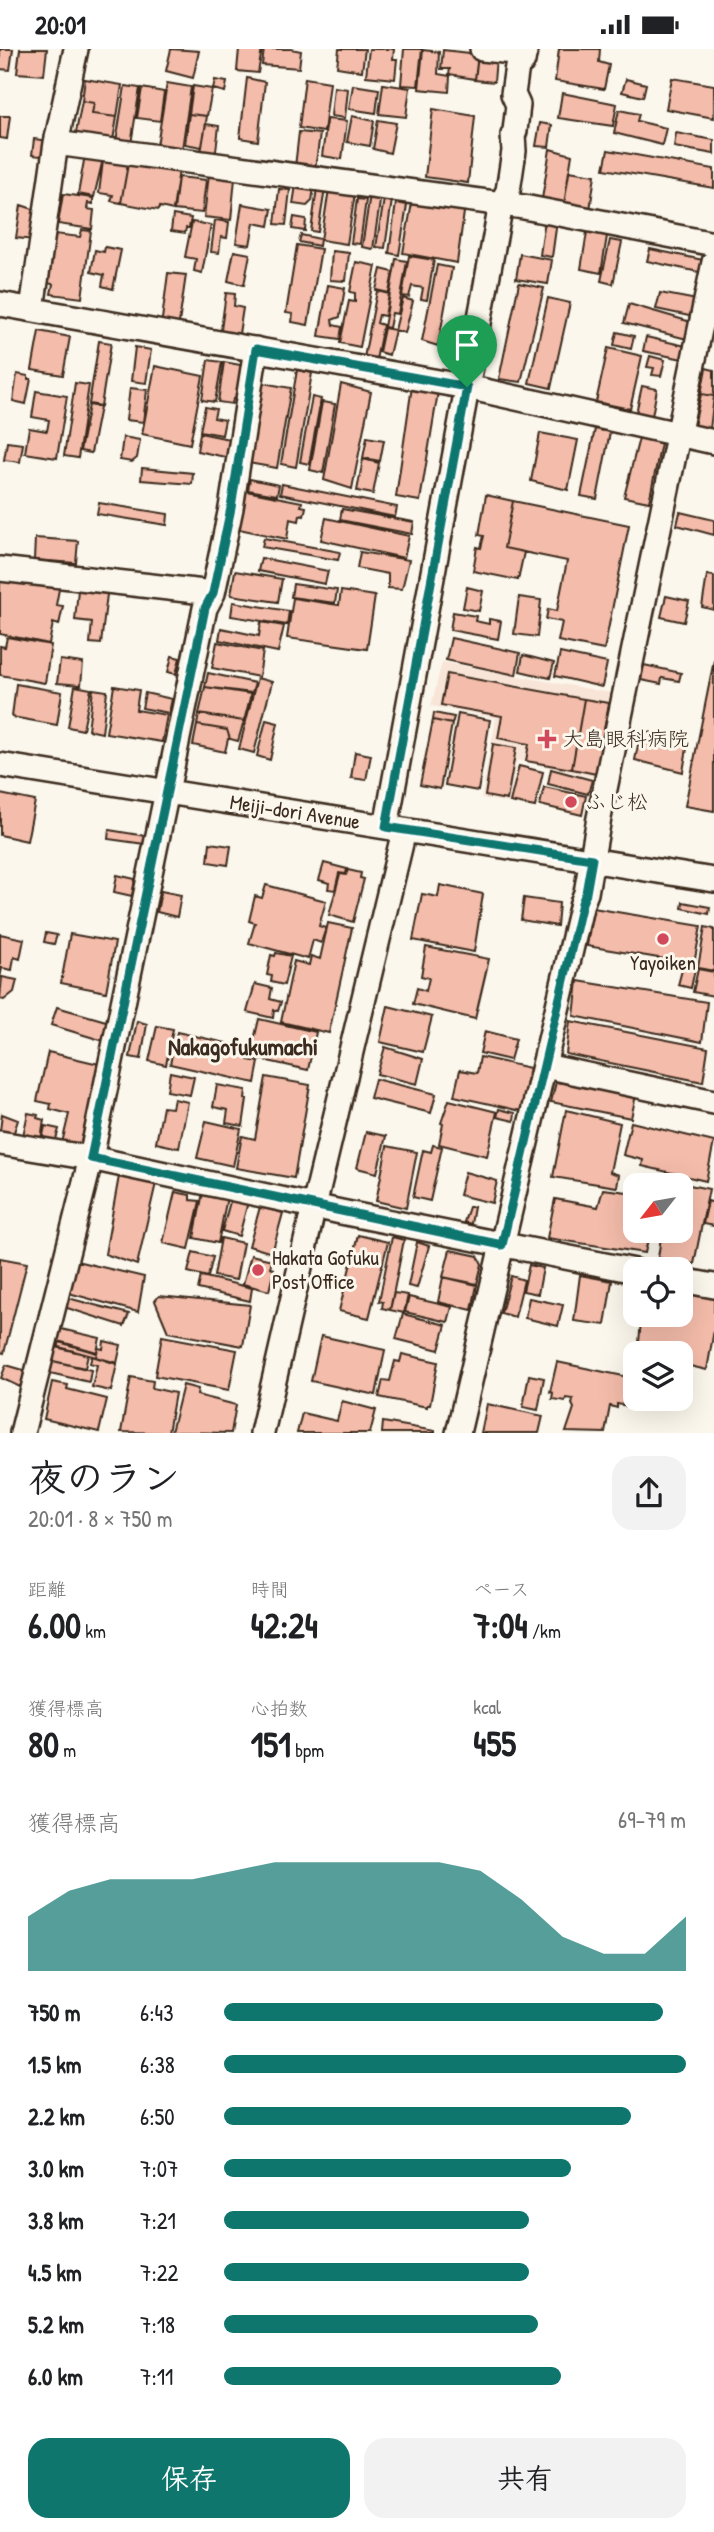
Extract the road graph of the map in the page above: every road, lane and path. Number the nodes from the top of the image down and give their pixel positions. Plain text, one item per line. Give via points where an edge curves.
1 (76, 49) edge
2 (482, 49) edge
3 (525, 51) edge
4 (56, 143) junction
5 (501, 204) junction
6 (714, 244) edge
7 (714, 262) edge
8 (0, 304) edge
9 (32, 309) junction
10 (256, 349) junction
11 (467, 387) junction
12 (678, 435) junction
13 (714, 442) edge
14 (0, 569) edge
15 (213, 593) junction
16 (0, 765) edge
17 (168, 793) junction
18 (395, 829) junction
19 (592, 859) junction
20 (714, 880) edge
21 (545, 1066) junction
22 (714, 1102) edge
23 (0, 1143) edge
24 (91, 1158) junction
25 (314, 1206) junction
26 (502, 1245) junction
27 (623, 1269) edge
28 (693, 1282) edge
29 (714, 1286) edge
30 (22, 1433) edge
31 (262, 1433) edge
32 (458, 1433) edge

1 - 4 street
2 - 3 street
3 - 5 street via 517,66 514,151 508,191
4 - 5 street
4 - 9 street
5 - 6 street
5 - 11 street
7 - 12 street
8 - 9 street
9 - 10 street
10 - 11 street
10 - 15 street
11 - 12 street
11 - 18 street
12 - 13 street
12 - 19 street
14 - 15 street
15 - 17 street via 205,608
16 - 17 street, Meiji-dori Avenue
17 - 18 street, Meiji-dori Avenue
17 - 24 street
18 - 19 street, Meiji-dori Avenue
18 - 25 street
19 - 20 street, Meiji-dori Avenue
19 - 21 street
21 - 22 street
21 - 26 street
23 - 24 street
24 - 25 street
24 - 30 street
25 - 26 street
25 - 31 street
26 - 27 street
26 - 32 street
28 - 29 street

